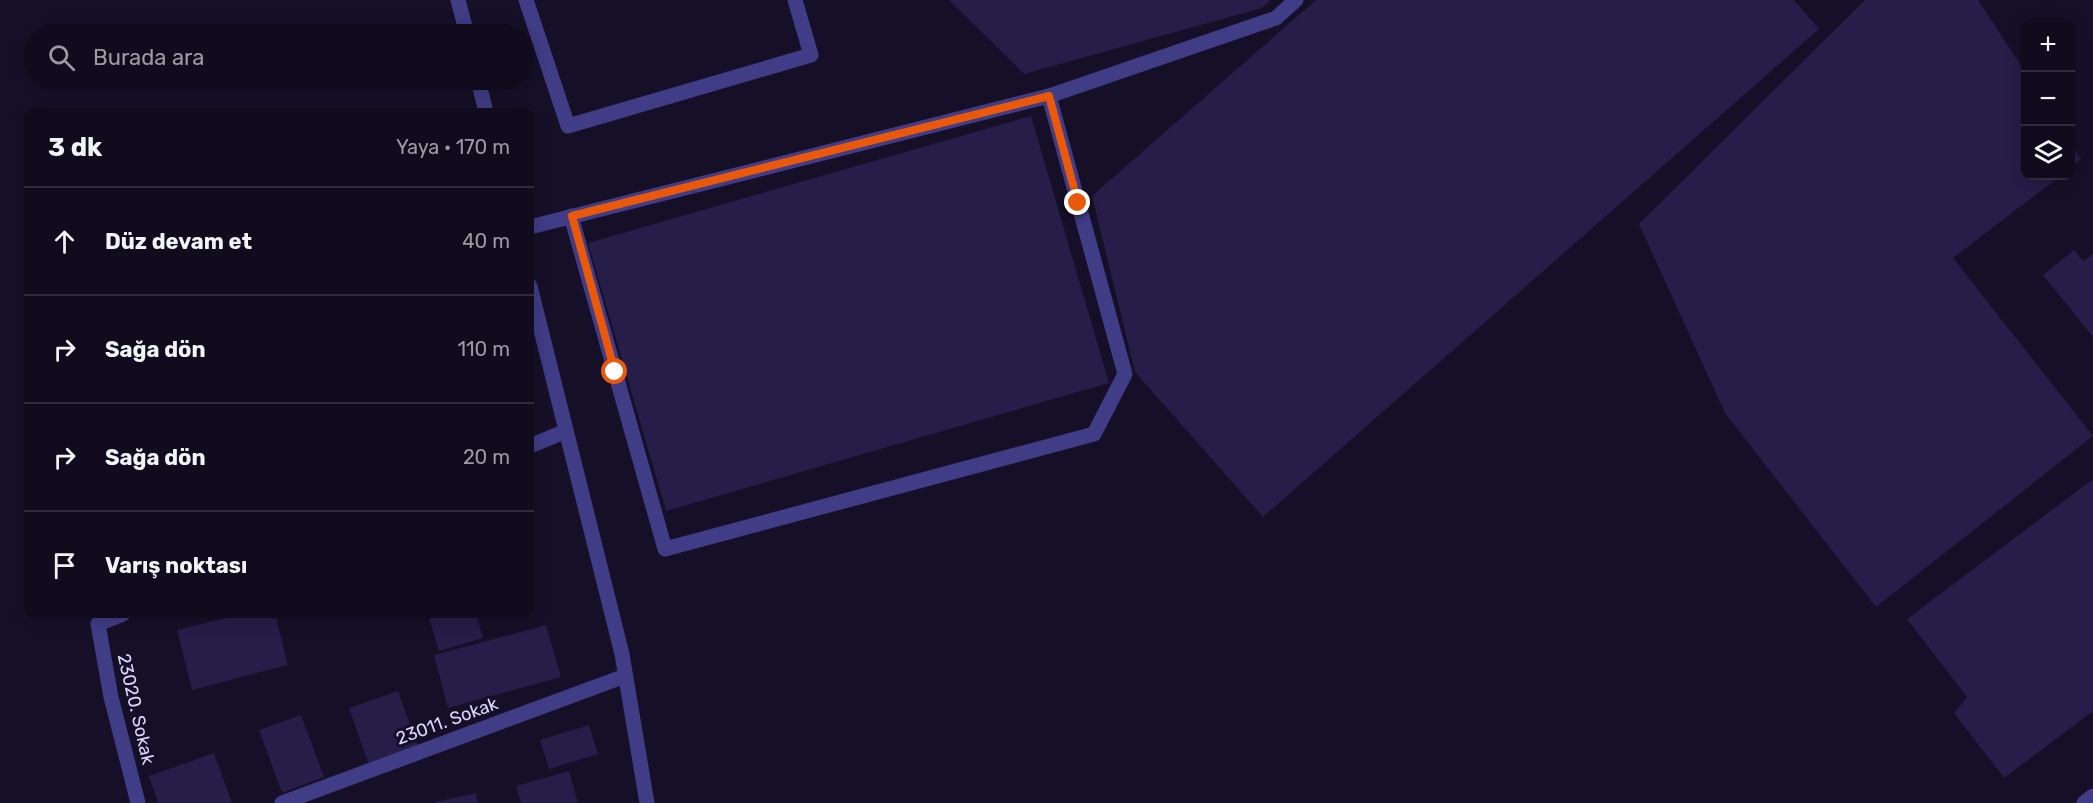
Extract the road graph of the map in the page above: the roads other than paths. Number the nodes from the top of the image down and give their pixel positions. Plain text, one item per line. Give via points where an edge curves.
1 (458, 0) edge
2 (526, 0) edge
3 (795, 0) edge
4 (1296, 0) edge
5 (464, 24) edge
6 (480, 90) edge
7 (1049, 96) junction
8 (485, 108) edge
9 (572, 216) junction
10 (534, 226) edge
11 (534, 302) edge
12 (566, 431) junction
13 (534, 444) edge
14 (113, 618) edge
15 (625, 676) junction
16 (2093, 796) edge
17 (138, 803) edge
18 (282, 803) edge
19 (647, 803) edge
20 (2084, 803) edge

1 - 5 street
2 - 3 street via 568,126 811,55
4 - 7 street via 1276,18
6 - 8 street
7 - 9 street
7 - 9 street via 1125,374 1094,434 665,549
9 - 10 street
11 - 12 street
12 - 13 street
12 - 15 street
14 - 17 street, 23020. Sokak via 98,624 111,697
15 - 18 street, 23011. Sokak
15 - 19 street
16 - 20 street

